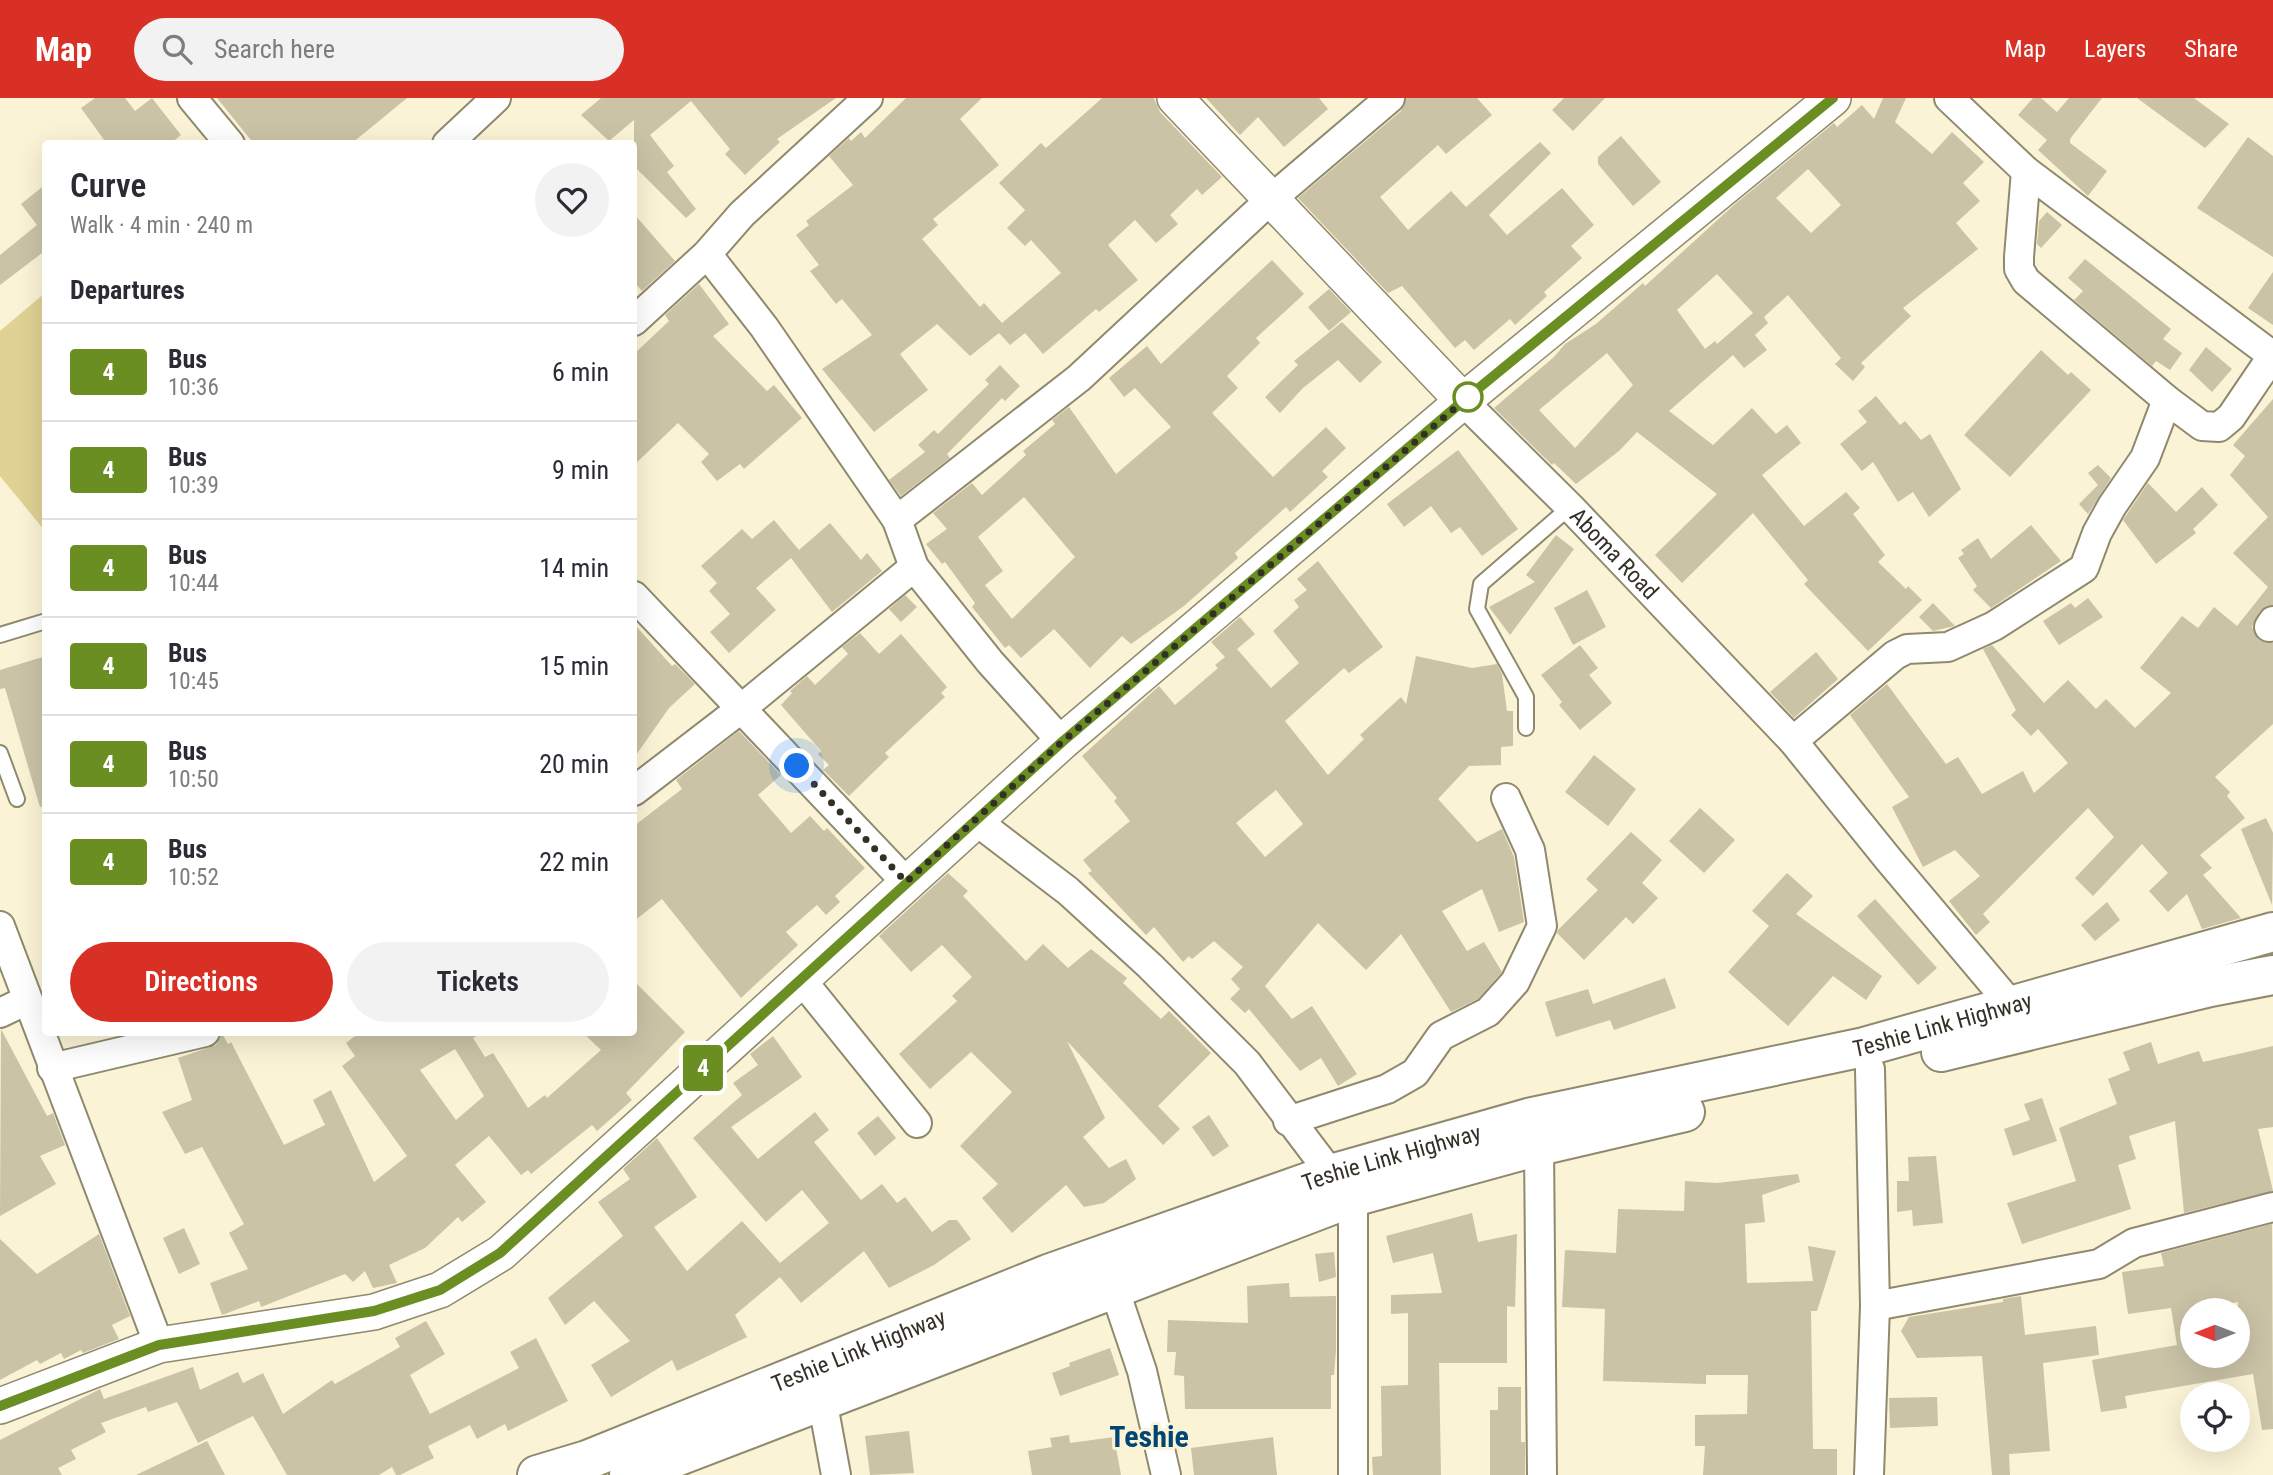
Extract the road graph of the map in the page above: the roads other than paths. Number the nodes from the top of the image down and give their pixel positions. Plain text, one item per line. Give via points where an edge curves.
1 (192, 98) edge
2 (496, 98) edge
3 (868, 98) edge
4 (1175, 98) edge
5 (1390, 98) edge
6 (1833, 98) edge
7 (1949, 98) edge
8 (227, 140) edge
9 (451, 140) edge
10 (2026, 171) junction
11 (1270, 200) junction
12 (707, 254) junction
13 (637, 318) edge
14 (2273, 355) edge
15 (2168, 400) junction
16 (1463, 401) junction
17 (1570, 507) junction
18 (897, 520) junction
19 (914, 567) junction
20 (637, 599) edge
21 (42, 622) edge
22 (0, 635) edge
23 (743, 708) junction
24 (1525, 728) dead end
25 (1793, 741) junction
26 (1062, 742) junction
27 (0, 753) edge
28 (637, 790) edge
29 (1506, 798) dead end
30 (17, 799) dead end
31 (975, 820) junction
32 (906, 882) junction
33 (0, 926) edge
34 (2273, 932) edge
35 (2273, 975) edge
36 (800, 978) junction
37 (27, 1000) junction
38 (0, 1013) edge
39 (2021, 1017) junction
40 (188, 1036) edge
41 (52, 1068) junction
42 (1870, 1069) junction
43 (1288, 1121) junction
44 (917, 1123) dead end
45 (1539, 1146) junction
46 (1342, 1185) junction
47 (2273, 1207) edge
48 (1114, 1288) junction
49 (1875, 1306) junction
50 (159, 1345) junction
51 (822, 1399) junction
52 (0, 1406) edge
53 (537, 1475) edge
54 (629, 1475) edge
55 (836, 1475) edge
56 (1166, 1475) edge
57 (1353, 1475) edge
58 (1542, 1475) edge
59 (1869, 1475) edge

1 - 8 street
2 - 9 street
3 - 12 street via 742,214
4 - 11 street, Aboma Road
5 - 11 street
6 - 16 street
7 - 10 street
10 - 14 street
10 - 15 street via 2019,270 2026,281
11 - 16 street, Aboma Road
11 - 18 street via 1079,378
12 - 13 street
12 - 18 street via 764,327
14 - 15 street via 2231,417 2219,427 2202,426
15 - 25 street via 2145,458 2096,533 2084,568 1994,626 1948,648 1907,649 1895,655
16 - 17 street, Aboma Road
16 - 26 street
17 - 24 lane via 1481,584 1477,610 1525,696
17 - 25 street, Aboma Road
18 - 19 street
19 - 23 street
19 - 26 street
20 - 23 street
21 - 22 lane
23 - 28 street
23 - 32 street
25 - 39 street, Aboma Road
26 - 31 street
27 - 30 lane
29 - 43 street via 1530,850 1542,926 1514,982 1488,1012 1441,1037 1415,1073 1387,1089
31 - 32 street
31 - 43 street via 1068,891 1150,966 1247,1063
32 - 36 street
33 - 37 street
34 - 39 main road, Teshie Link Highway
35 - 39 main road, Teshie Link Highway
36 - 44 street
36 - 50 street via 500,1253 440,1290 374,1311
37 - 38 street
37 - 41 street
39 - 42 main road, Teshie Link Highway
39 - 46 main road, Teshie Link Highway via 1532,1116
40 - 41 street
41 - 50 street
42 - 45 main road, Teshie Link Highway
42 - 49 street
43 - 46 street
45 - 46 main road, Teshie Link Highway
45 - 58 street
46 - 48 main road, Teshie Link Highway
46 - 53 main road, Teshie Link Highway via 1048,1274 587,1460
46 - 57 street
47 - 49 street via 2134,1243 2099,1264
48 - 51 main road, Teshie Link Highway
48 - 56 street via 1142,1371
49 - 59 street
50 - 52 street
51 - 54 main road, Teshie Link Highway
51 - 55 street

